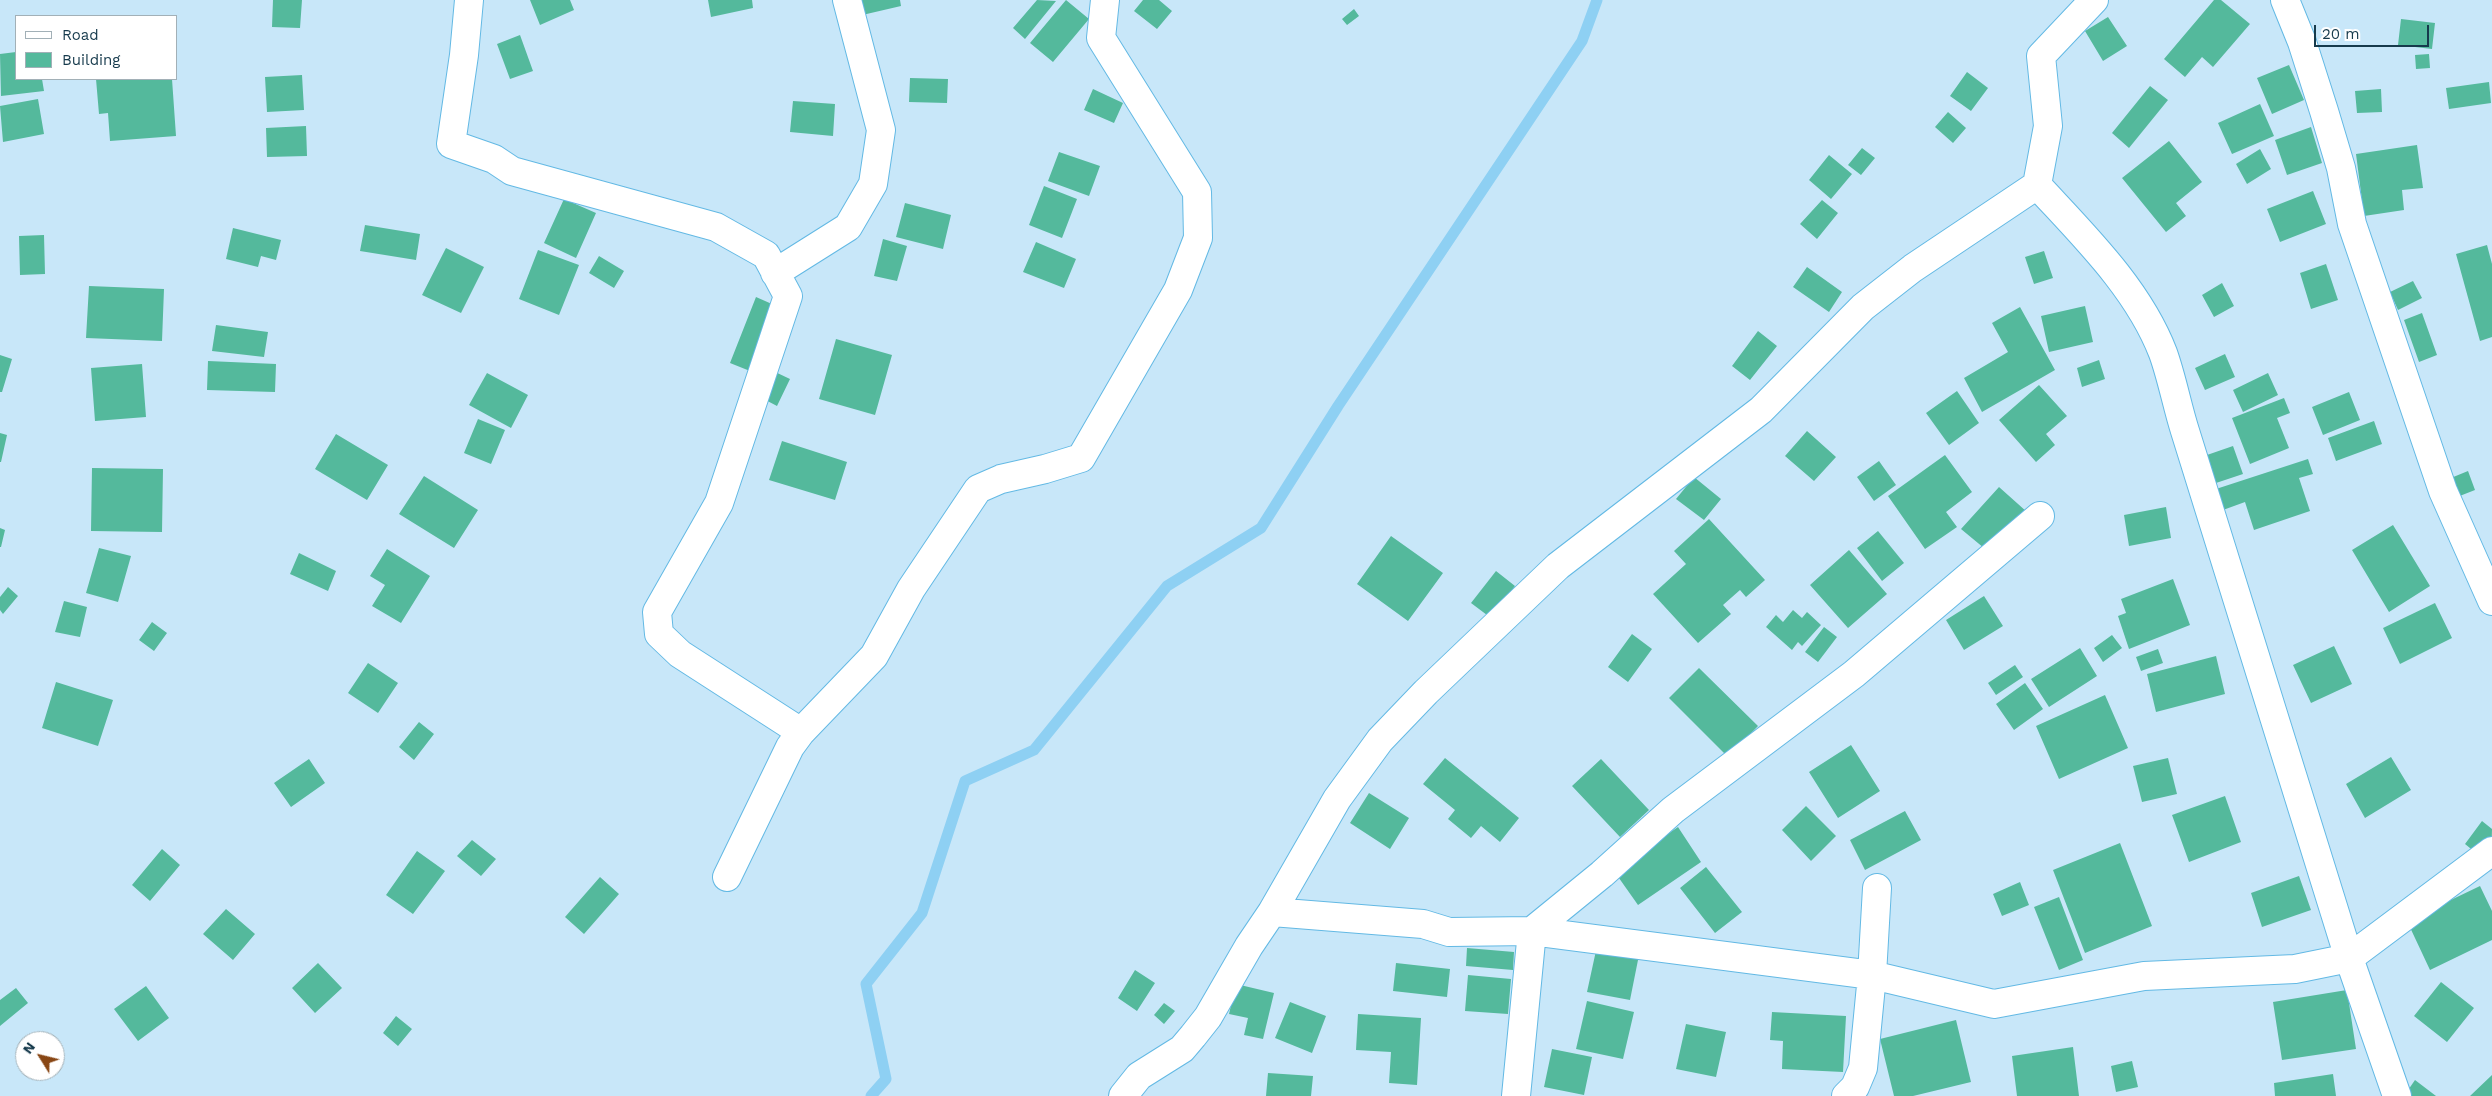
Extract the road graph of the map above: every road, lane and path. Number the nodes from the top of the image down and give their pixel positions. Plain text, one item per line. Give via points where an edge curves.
1 (468, 0) edge
2 (847, 0) edge
3 (1105, 0) edge
4 (2094, 0) edge
5 (2285, 0) edge
6 (2037, 185) junction
7 (775, 274) junction
8 (2040, 516) dead end
9 (2492, 601) edge
10 (801, 732) junction
11 (2492, 851) edge
12 (727, 877) dead end
13 (1876, 888) dead end
14 (1272, 912) junction
15 (1532, 931) junction
16 (2349, 958) junction
17 (1872, 975) junction
18 (1124, 1096) edge
19 (1516, 1096) edge
20 (1846, 1096) edge
21 (2397, 1096) edge

1 - 7 street via 451,144 494,159 512,171 716,227 766,255
2 - 7 street via 881,130 873,184 848,227
3 - 10 street via 1101,38 1197,192 1198,238 1178,290 1081,458 1001,479 978,489 911,589 874,656
4 - 6 street via 2041,56 2048,126
5 - 9 street via 2324,111 2352,224 2443,491
6 - 14 street via 1913,268 1863,307 1761,410 1558,566 1380,740 1336,799
6 - 16 street via 2104,259 2138,307 2162,353
7 - 10 street via 788,296 735,458 719,502 657,612 659,634 680,654
8 - 15 street via 1854,674 1673,810
10 - 12 street via 790,747
11 - 16 street
13 - 17 street
14 - 15 street via 1423,924 1449,932
14 - 18 street via 1193,1036 1182,1049 1140,1076
15 - 17 street
15 - 19 street
16 - 17 street via 2295,970 2144,976 1994,1004
16 - 21 street
17 - 20 street via 1863,1068 1855,1087

